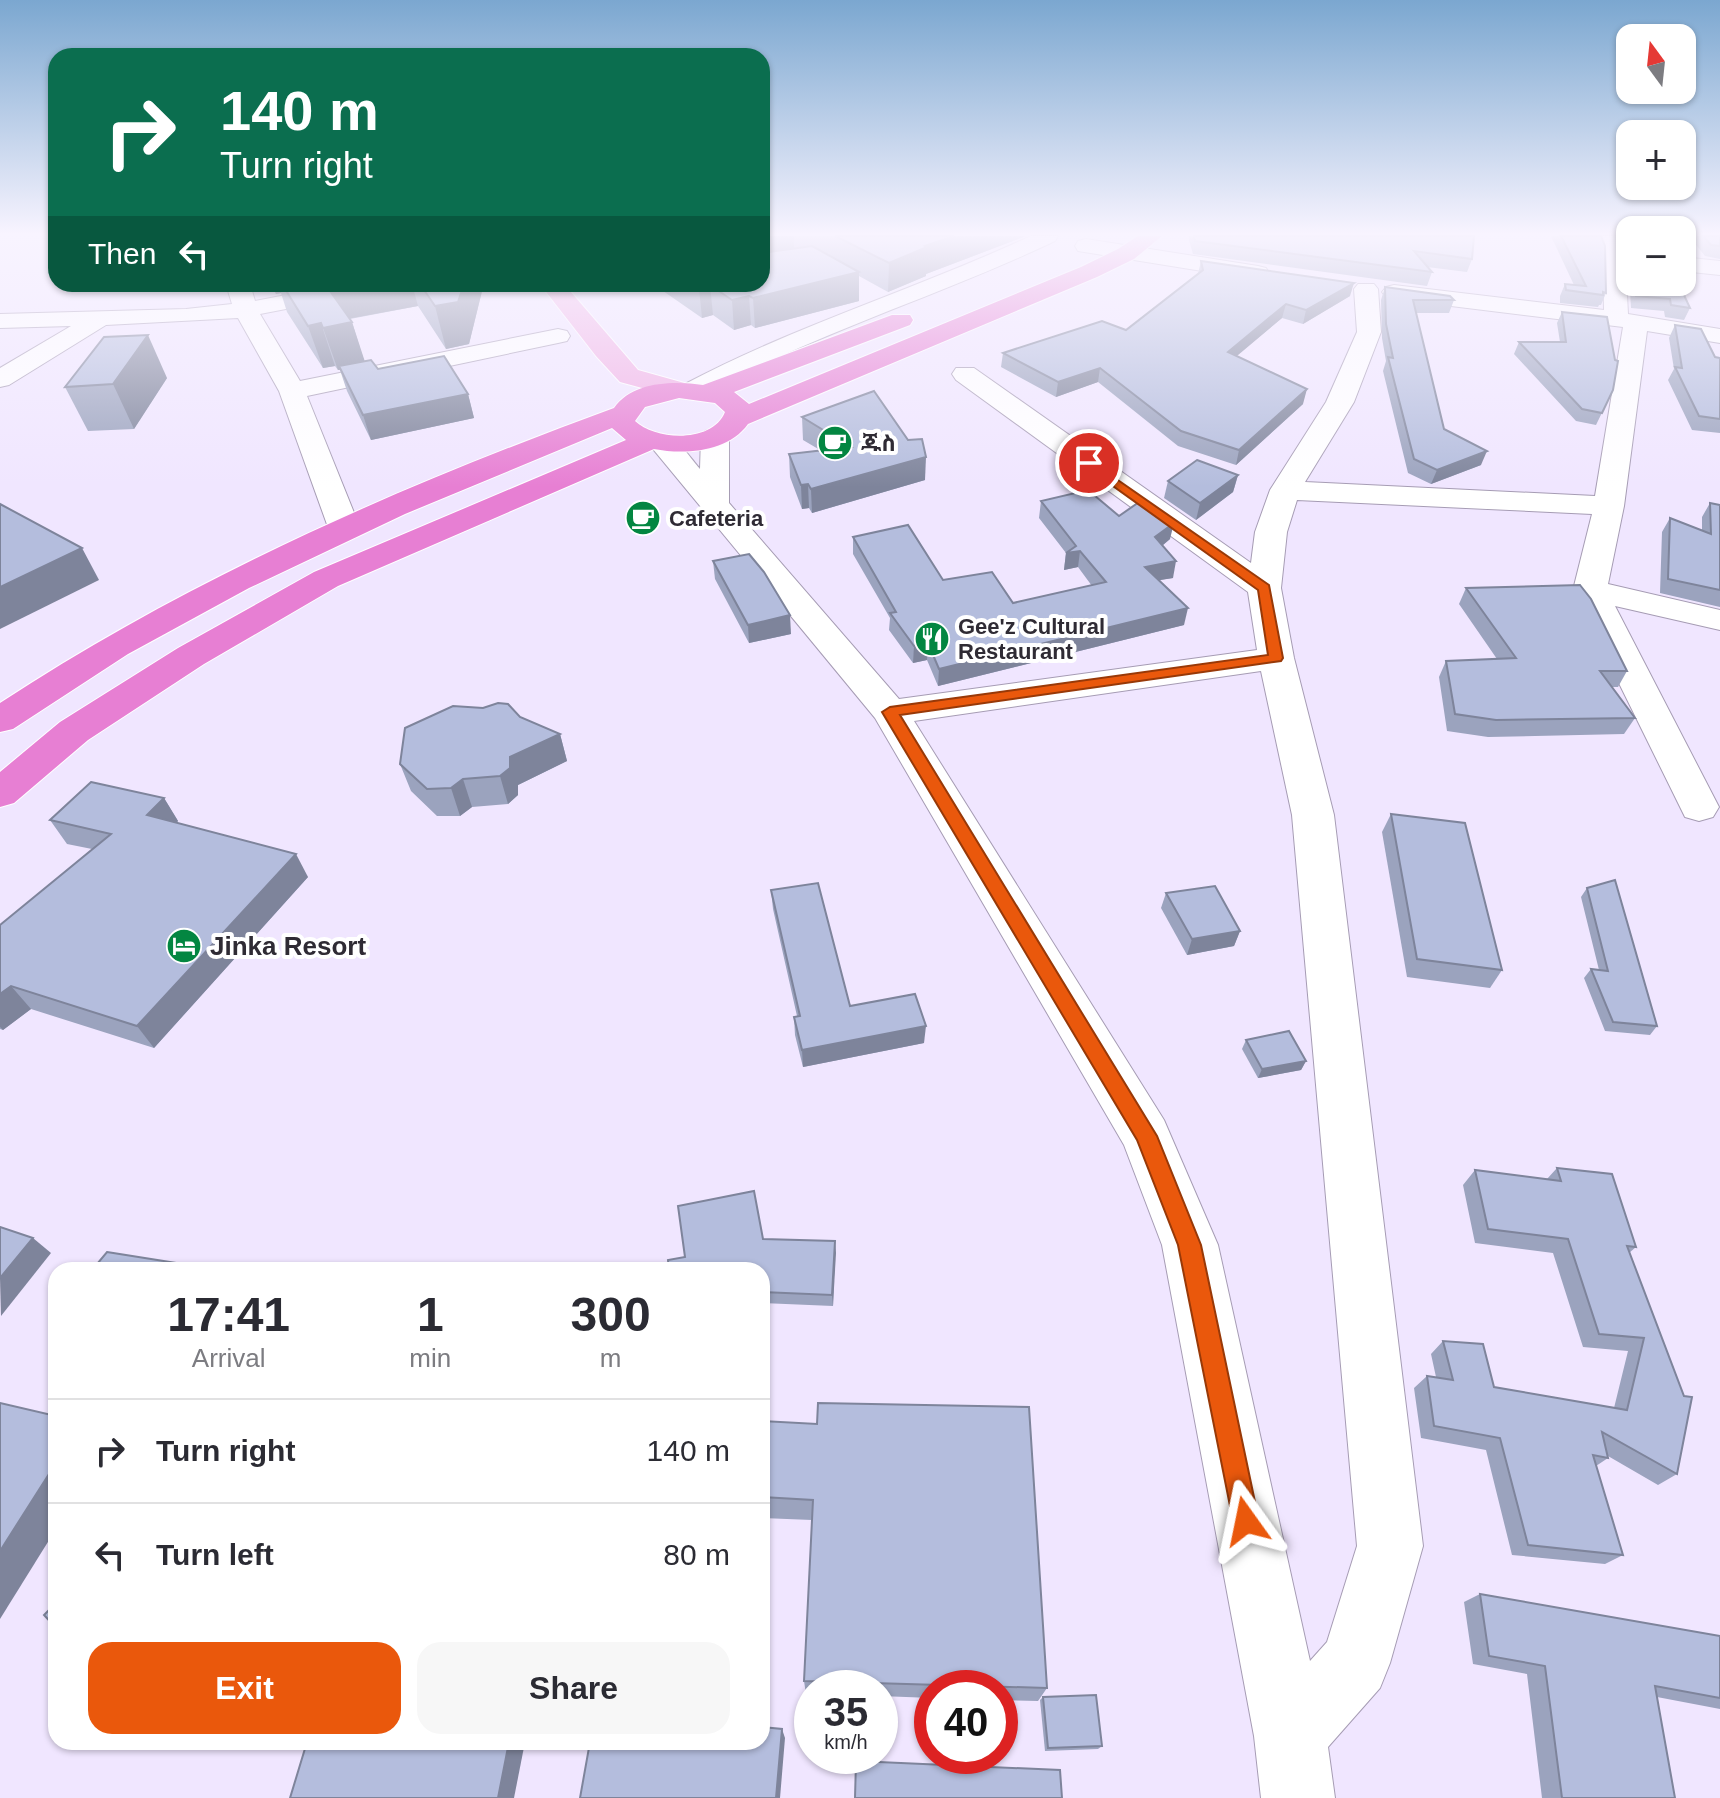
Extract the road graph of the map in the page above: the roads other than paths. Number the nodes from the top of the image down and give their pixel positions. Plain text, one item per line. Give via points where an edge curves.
1 (99, 320) joint
2 (252, 320) edge
3 (546, 320) edge
4 (580, 320) edge
5 (843, 320) edge
6 (894, 320) edge
7 (975, 320) edge
8 (1368, 320) edge
9 (1626, 320) joint
10 (0, 321) edge
11 (558, 336) junction
12 (1720, 336) edge
13 (575, 359) dead end
14 (965, 374) dead end
15 (597, 378) dead end
16 (0, 379) edge
17 (694, 390) junction
18 (292, 391) junction
19 (630, 407) junction
20 (739, 418) junction
21 (715, 437) junction
22 (656, 442) junction
23 (1285, 490) junction
24 (1609, 506) junction
25 (714, 507) junction
26 (345, 530) junction
27 (1264, 588) junction
28 (1590, 590) junction
29 (1720, 620) edge
30 (1276, 658) junction
31 (890, 712) junction
32 (0, 720) edge
33 (0, 793) edge
34 (1699, 807) dead end
35 (1290, 1736) junction
36 (1298, 1798) edge

1 - 10 street
1 - 16 street
2 - 18 street
3 - 11 main road
4 - 17 main road via 629,376
5 - 17 street via 744,361
6 - 17 highway
7 - 20 highway
8 - 23 street via 1369,332 1340,402
9 - 12 street
9 - 24 street
11 - 13 main road
11 - 18 street
14 - 27 street
15 - 19 main road
17 - 19 highway
17 - 20 highway via 733,402
18 - 26 street
19 - 22 highway via 621,422 626,430
19 - 26 highway
20 - 21 highway
21 - 22 highway
21 - 25 street
22 - 25 street
22 - 33 highway via 326,579 74,731
23 - 24 street
23 - 27 street via 1271,532
24 - 28 street
25 - 31 street
26 - 32 highway via 194,604
27 - 30 street
28 - 29 street
28 - 34 street
30 - 31 street
30 - 35 street via 1313,815 1390,1546 1355,1663
31 - 35 street via 1146,1136 1190,1245
35 - 36 street

